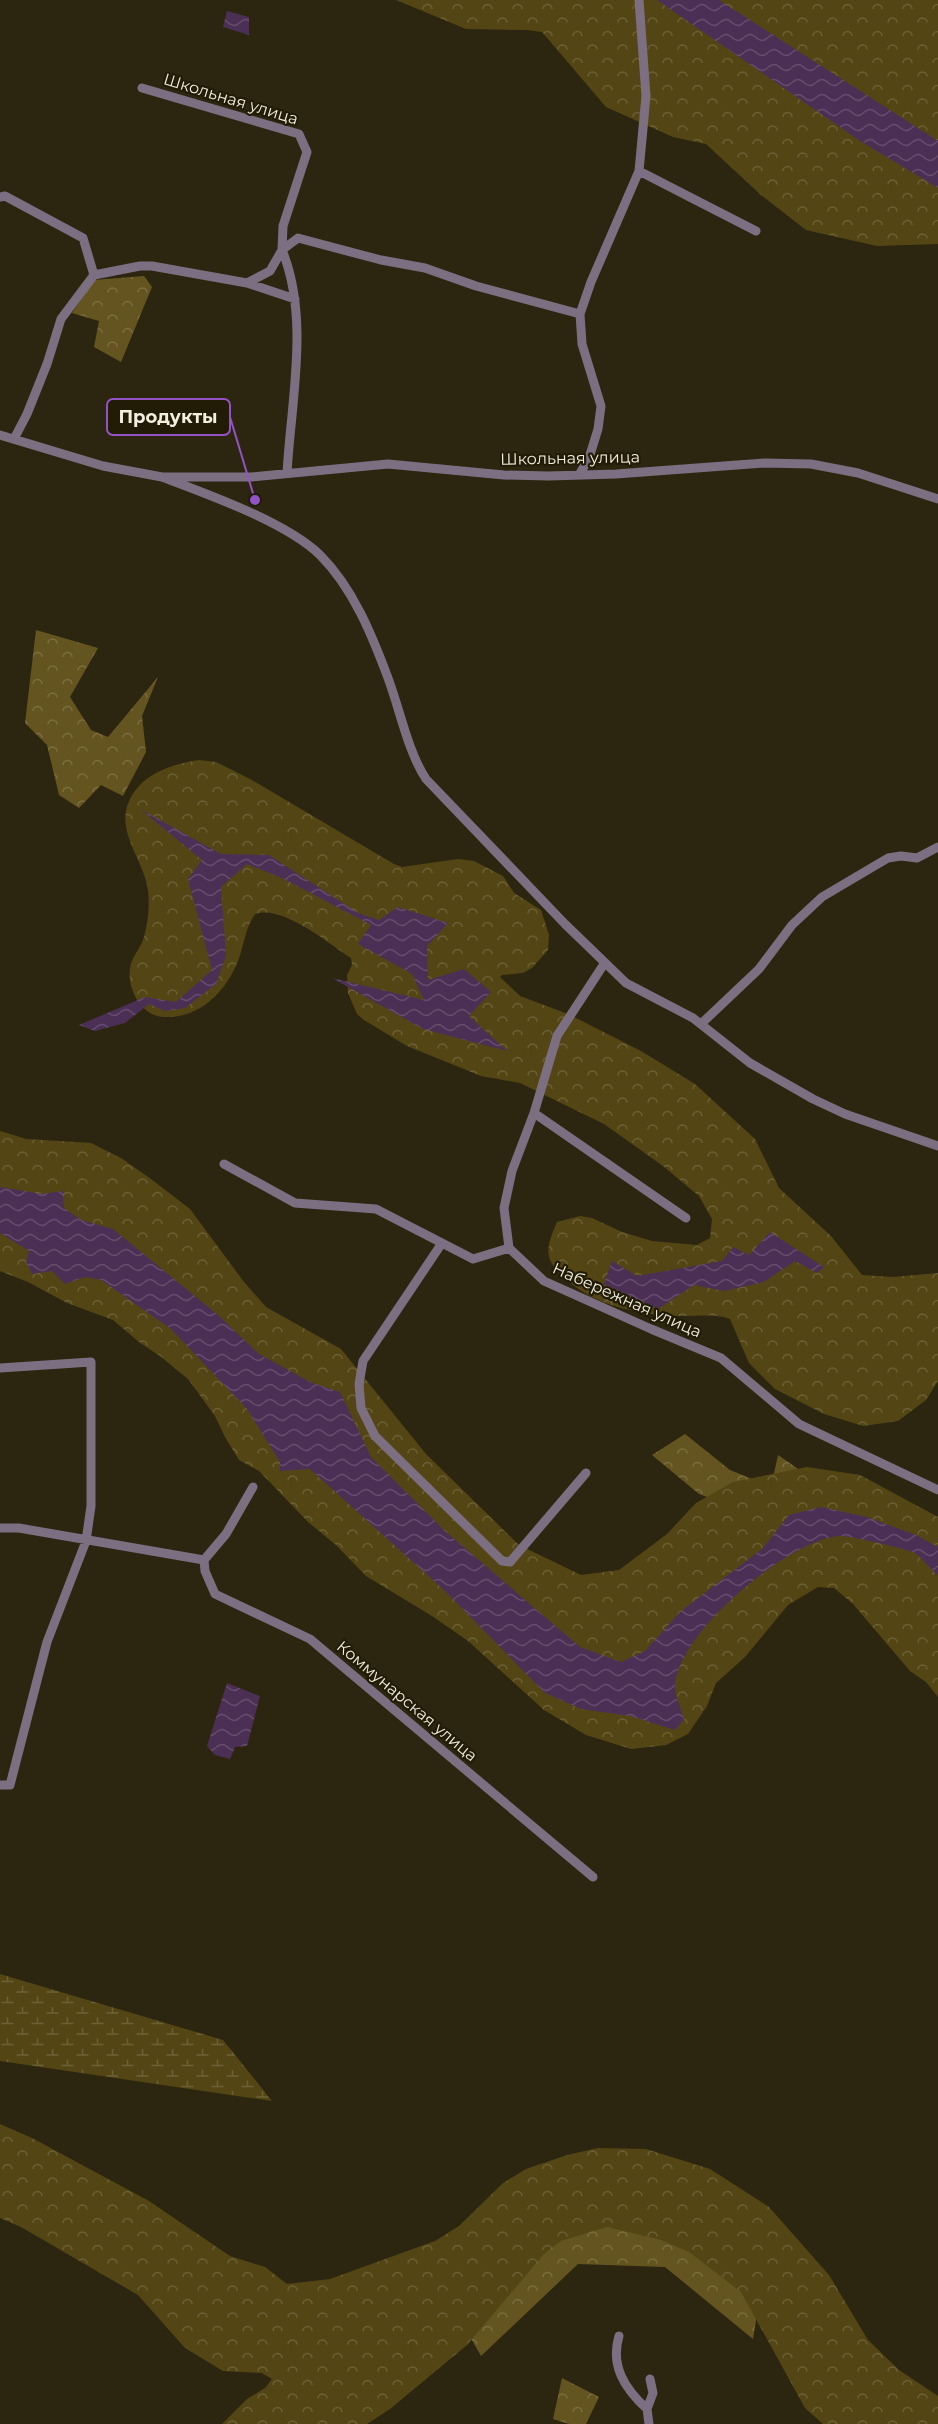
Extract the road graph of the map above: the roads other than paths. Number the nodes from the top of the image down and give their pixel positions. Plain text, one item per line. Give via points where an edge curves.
1 (639, 0) edge
2 (142, 88) dead end
3 (639, 171) junction
4 (0, 197) edge
5 (756, 231) dead end
6 (282, 250) junction
7 (94, 275) junction
8 (247, 283) junction
9 (295, 299) junction
10 (580, 314) junction
11 (0, 435) edge
12 (14, 439) junction
13 (287, 473) junction
14 (579, 475) junction
15 (162, 477) junction
16 (938, 500) edge
17 (938, 847) edge
18 (604, 964) junction
19 (701, 1024) junction
20 (534, 1113) junction
21 (938, 1146) edge
22 (224, 1164) dead end
23 (686, 1218) dead end
24 (442, 1243) junction
25 (509, 1248) junction
26 (0, 1368) edge
27 (586, 1473) dead end
28 (253, 1487) dead end
29 (938, 1490) edge
30 (0, 1528) edge
31 (86, 1541) junction
32 (204, 1560) junction
33 (0, 1785) edge
34 (593, 1876) dead end
35 (619, 2336) dead end
36 (650, 2379) dead end
37 (647, 2409) junction
38 (649, 2424) edge

1 - 3 street via 646,96
2 - 6 street, Школьная улица via 299,134 307,152 283,226
3 - 5 street
3 - 10 street
4 - 7 street via 5,196 82,238
6 - 8 street via 270,271
6 - 9 street
6 - 10 street via 298,238 425,268
7 - 8 street via 152,266
7 - 12 street via 61,319 47,364
8 - 9 street
9 - 13 street via 296,354
10 - 14 street via 582,344 601,406 589,458
11 - 12 street, Школьная улица
12 - 15 street, Школьная улица via 103,466
13 - 14 street, Школьная улица via 388,464 504,475
13 - 15 street, Школьная улица
14 - 16 street, Школьная улица via 765,463 811,464 858,473
15 - 18 street, Школьная улица via 269,523 304,541 321,555 370,633 415,763 426,779
17 - 19 street via 918,858 888,858 822,897 792,925 759,969
18 - 19 street, Школьная улица via 626,983
18 - 20 street via 557,1036
19 - 21 street, Школьная улица via 750,1063 813,1100
20 - 23 street
20 - 25 street via 512,1171 504,1208
22 - 24 street via 295,1203 376,1209
24 - 25 street via 473,1259
24 - 27 street via 363,1361 358,1384 362,1408 375,1436 502,1561 510,1562
25 - 29 street, Набережная улица via 544,1281 721,1358 799,1424
26 - 31 street via 91,1362 92,1506
28 - 32 street via 226,1534
30 - 31 street
31 - 32 street
31 - 33 street via 47,1642 10,1785
32 - 34 street, Коммунарская улица via 215,1594 310,1639
35 - 37 street via 615,2361 621,2377
36 - 37 street via 653,2393
37 - 38 street

